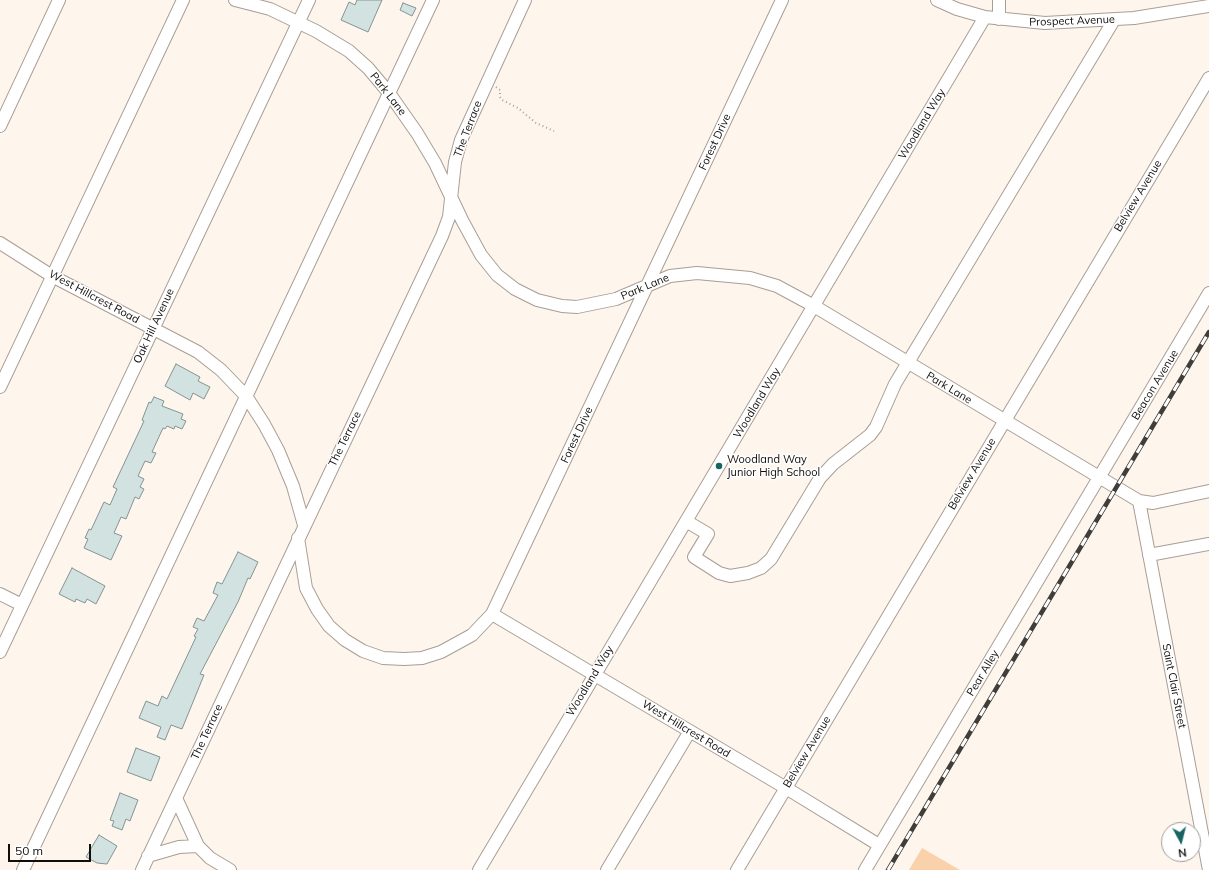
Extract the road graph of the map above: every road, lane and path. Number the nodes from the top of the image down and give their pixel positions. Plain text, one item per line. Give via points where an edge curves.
1 (59, 0) edge
2 (183, 0) edge
3 (235, 0) edge
4 (309, 0) edge
5 (433, 0) edge
6 (525, 0) edge
7 (782, 0) edge
8 (936, 0) edge
9 (999, 0) edge
10 (963, 5) edge
11 (1209, 6) edge
12 (985, 18) junction
13 (999, 20) junction
14 (1114, 20) junction
15 (299, 22) junction
16 (1209, 78) edge
17 (487, 80) junction
18 (389, 93) junction
19 (0, 126) edge
20 (554, 131) dead end
21 (452, 197) junction
22 (0, 243) edge
23 (52, 276) junction
24 (646, 286) junction
25 (1209, 293) edge
26 (814, 306) junction
27 (153, 328) junction
28 (909, 363) junction
29 (0, 387) edge
30 (246, 396) junction
31 (1003, 421) junction
32 (1101, 477) junction
33 (1209, 491) edge
34 (1139, 501) junction
35 (686, 521) junction
36 (304, 525) junction
37 (298, 538) junction
38 (1209, 544) edge
39 (1149, 555) junction
40 (0, 594) edge
41 (22, 605) junction
42 (492, 614) junction
43 (0, 652) edge
44 (594, 674) junction
45 (690, 731) junction
46 (786, 788) junction
47 (176, 798) junction
48 (198, 846) junction
49 (879, 846) junction
50 (1207, 849) edge
51 (148, 856) junction
52 (23, 870) edge
53 (142, 870) edge
54 (230, 870) edge
55 (479, 870) edge
56 (607, 870) edge
57 (737, 870) edge
58 (865, 870) edge
59 (1209, 870) edge

1 - 19 street
2 - 23 street
3 - 15 street, Park Lane via 270,9
4 - 15 street, Oak Hill Avenue
5 - 18 street
6 - 17 street, The Terrace
7 - 24 street, Forest Drive
8 - 10 street, Prospect Avenue
9 - 13 street
10 - 12 street, Prospect Avenue
11 - 14 street, Prospect Avenue
12 - 13 street, Prospect Avenue
12 - 26 street, Woodland Way
13 - 14 street, Prospect Avenue via 1045,23
14 - 28 street
15 - 18 street, Park Lane via 349,51 368,68
15 - 27 street, Oak Hill Avenue
16 - 31 street, Belview Avenue
17 - 20 path via 500,90 502,100 518,108 536,123
17 - 21 street, The Terrace via 457,151
18 - 21 street, Park Lane via 435,163
18 - 30 street
21 - 24 street, Park Lane via 481,255 497,275 515,290 537,300 577,307 616,299
21 - 36 street, The Terrace via 449,217 442,236
22 - 23 street, West Hillcrest Road
23 - 27 street, West Hillcrest Road
23 - 29 street
24 - 26 street, Park Lane via 670,276 720,274 750,278 776,286
24 - 42 street, Forest Drive
25 - 32 street, Beacon Avenue
26 - 28 street, Park Lane
26 - 35 street, Woodland Way
27 - 30 street, West Hillcrest Road via 198,352 221,370
27 - 41 street, Oak Hill Avenue
28 - 31 street, Park Lane
28 - 35 street via 887,399 876,427 820,478 778,549 761,568 736,575 719,573 694,557 708,534
30 - 36 street, West Hillcrest Road via 278,450 293,486
30 - 52 street
31 - 32 street, Park Lane
31 - 46 street, Belview Avenue
32 - 34 street, Park Lane
32 - 49 street, Pear Alley
33 - 34 street via 1153,503
34 - 39 street, Saint Clair Street
35 - 44 street, Woodland Way
36 - 37 street, The Terrace
37 - 42 street, Forest Drive via 306,588 317,610 329,626 363,651 383,658 422,658 441,652 472,635
37 - 47 street, The Terrace
38 - 39 street
39 - 50 street, Saint Clair Street
40 - 41 street
41 - 43 street, Oak Hill Avenue
42 - 44 street, West Hillcrest Road
44 - 45 street, West Hillcrest Road
44 - 55 street, Woodland Way
45 - 46 street, West Hillcrest Road
45 - 56 street
46 - 49 street, West Hillcrest Road
46 - 57 street, Belview Avenue
47 - 48 street
47 - 51 street, The Terrace
48 - 51 street via 179,847
48 - 54 street via 210,858
49 - 58 street, Pear Alley
50 - 59 street, Saint Clair Street
51 - 53 street, The Terrace

